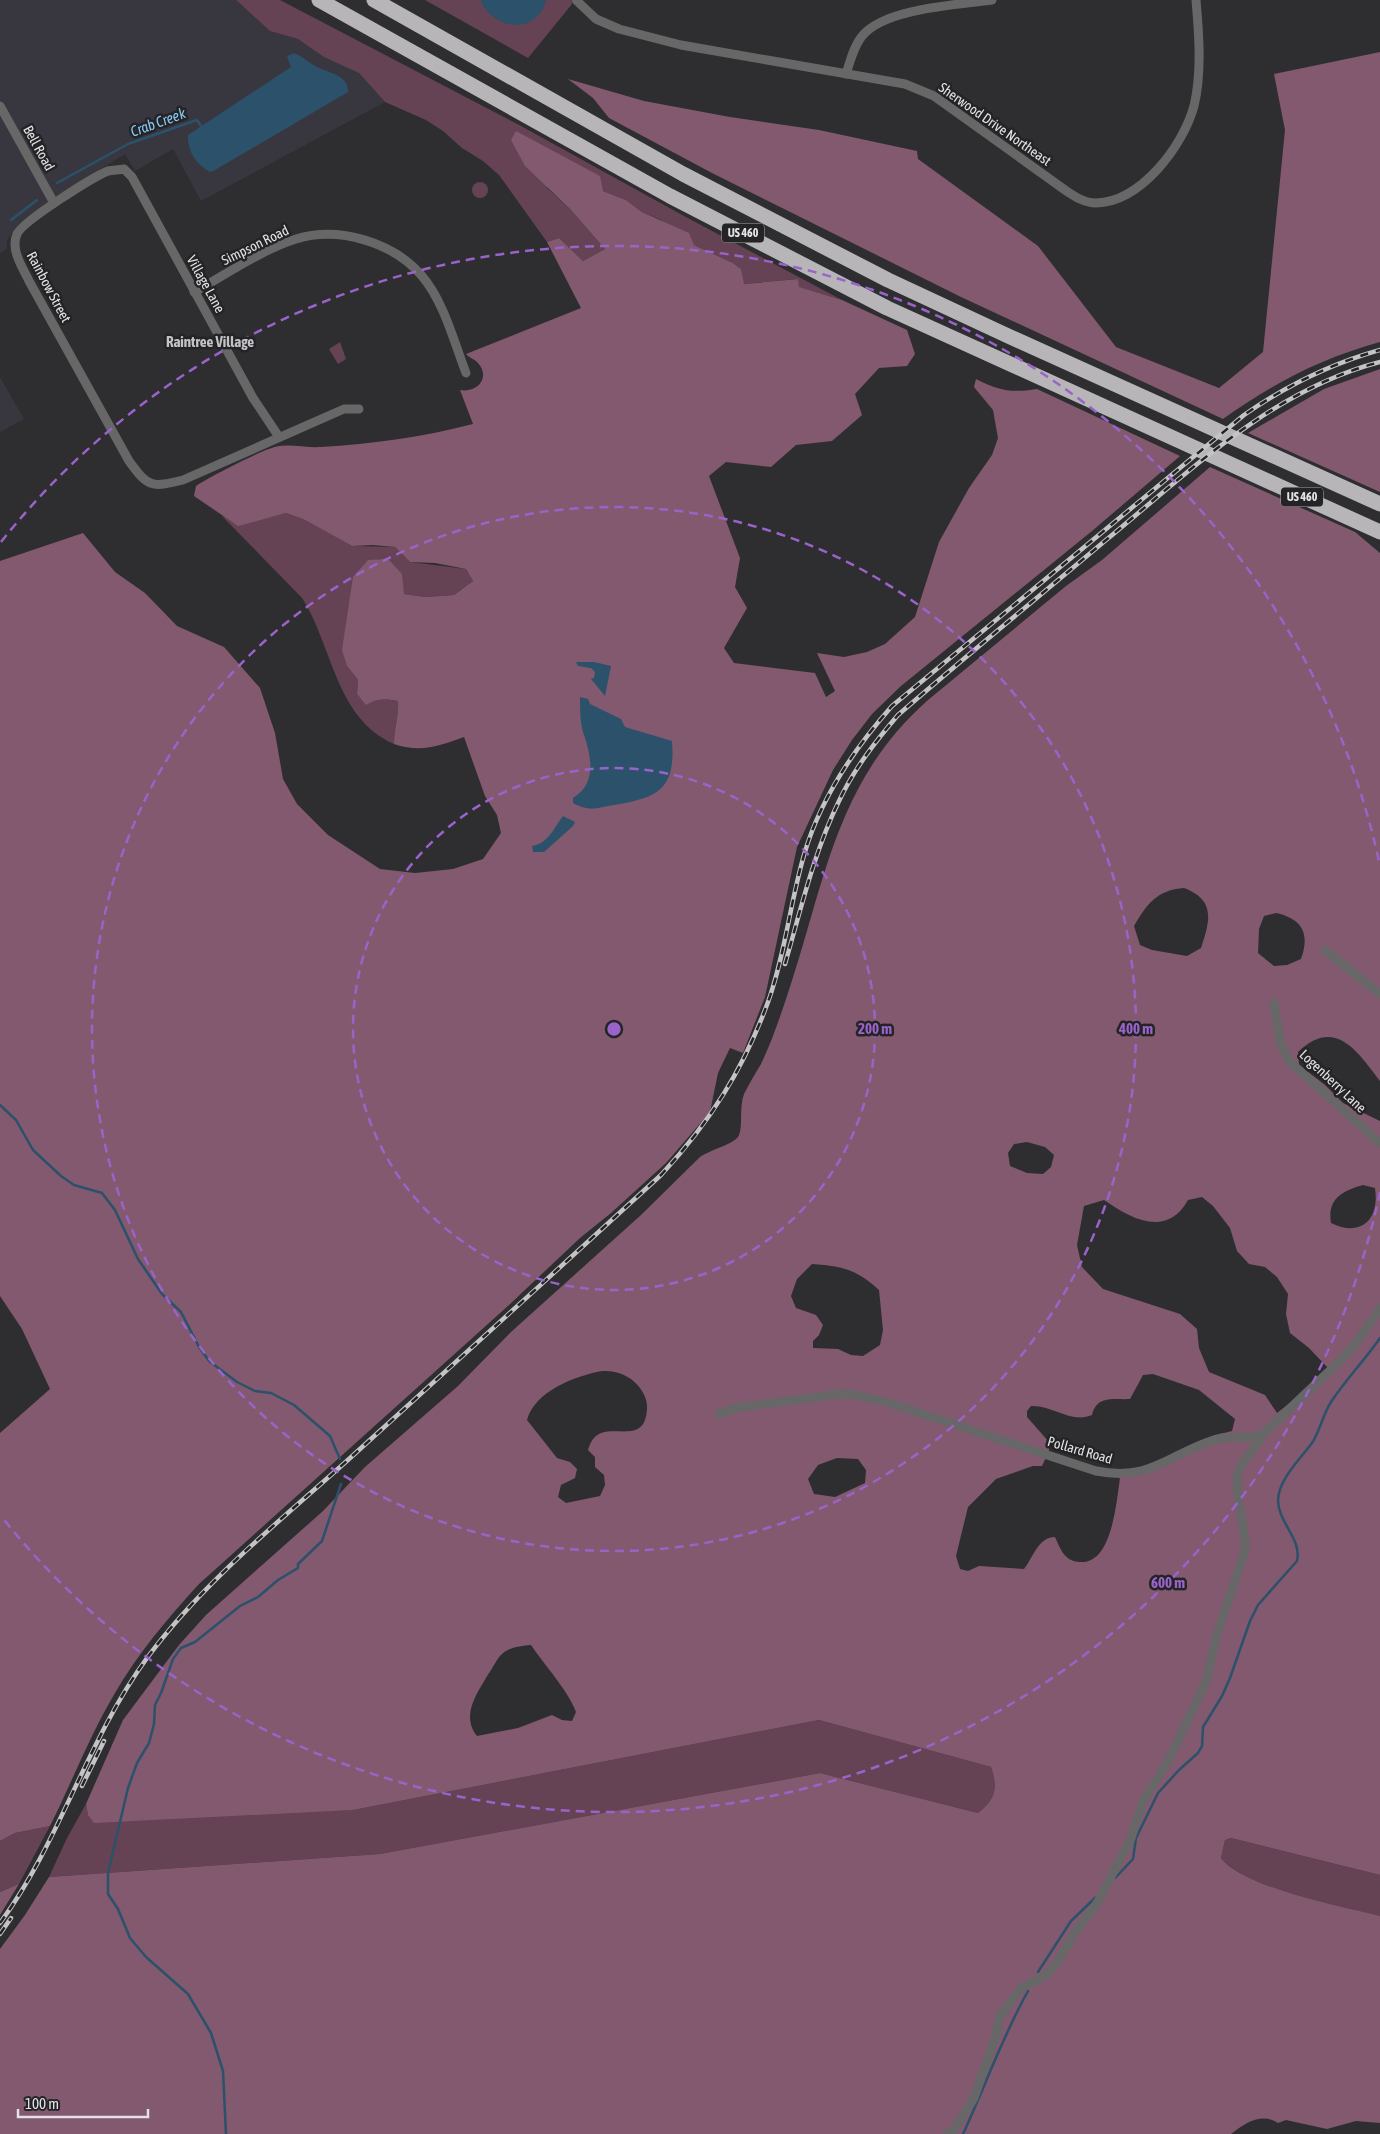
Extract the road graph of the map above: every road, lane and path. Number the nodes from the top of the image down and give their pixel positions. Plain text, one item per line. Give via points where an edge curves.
1 (319, 0) edge
2 (374, 0) edge
3 (576, 0) edge
4 (992, 0) edge
5 (1196, 0) edge
6 (846, 74) junction
7 (0, 106) edge
8 (124, 169) joint
9 (54, 203) junction
10 (194, 292) junction
11 (466, 373) dead end
12 (359, 409) dead end
13 (279, 437) junction
14 (1380, 504) edge
15 (1380, 532) edge
16 (1325, 950) dead end
17 (1380, 994) edge
18 (1274, 1003) dead end
19 (1380, 1143) edge
20 (1380, 1308) edge
21 (719, 1414) dead end
22 (1263, 1434) junction
23 (947, 2134) edge

1 - 15 highway, US 460 via 670,196 887,308
2 - 14 highway, US 460 via 683,174 879,275 1006,336
3 - 6 street, Sherwood Drive Northeast via 596,19 619,29 681,45
4 - 6 street via 924,11 878,24 862,35
5 - 6 street, Sherwood Drive Northeast via 1197,71 1194,106 1185,131 1173,152 1154,174 1113,199 1096,203 1081,200 934,96 905,84
7 - 9 street, Bell Road
8 - 9 street, Rainbow Street via 109,171
8 - 10 street, Village Lane via 132,177
9 - 13 street, Rainbow Street via 17,234 16,251 129,461 144,481 160,486 183,480
10 - 11 street, Simpson Road via 262,254 297,239 325,235 352,237 381,245 408,262 423,277 437,300
10 - 13 street, Village Lane via 253,398
12 - 13 street via 344,409
16 - 17 street
18 - 19 street, Logenberry Lane via 1280,1042 1290,1062
20 - 22 street via 1354,1346
21 - 22 street, Pollard Road via 734,1408 840,1394 858,1395 1096,1471 1124,1475 1149,1471 1214,1440
22 - 23 street via 1237,1476 1245,1551 1216,1634 1206,1682 1167,1762 1143,1801 1130,1841 1096,1905 1057,1963 1045,1976 1021,1988 999,2017 997,2032 974,2098 953,2131

